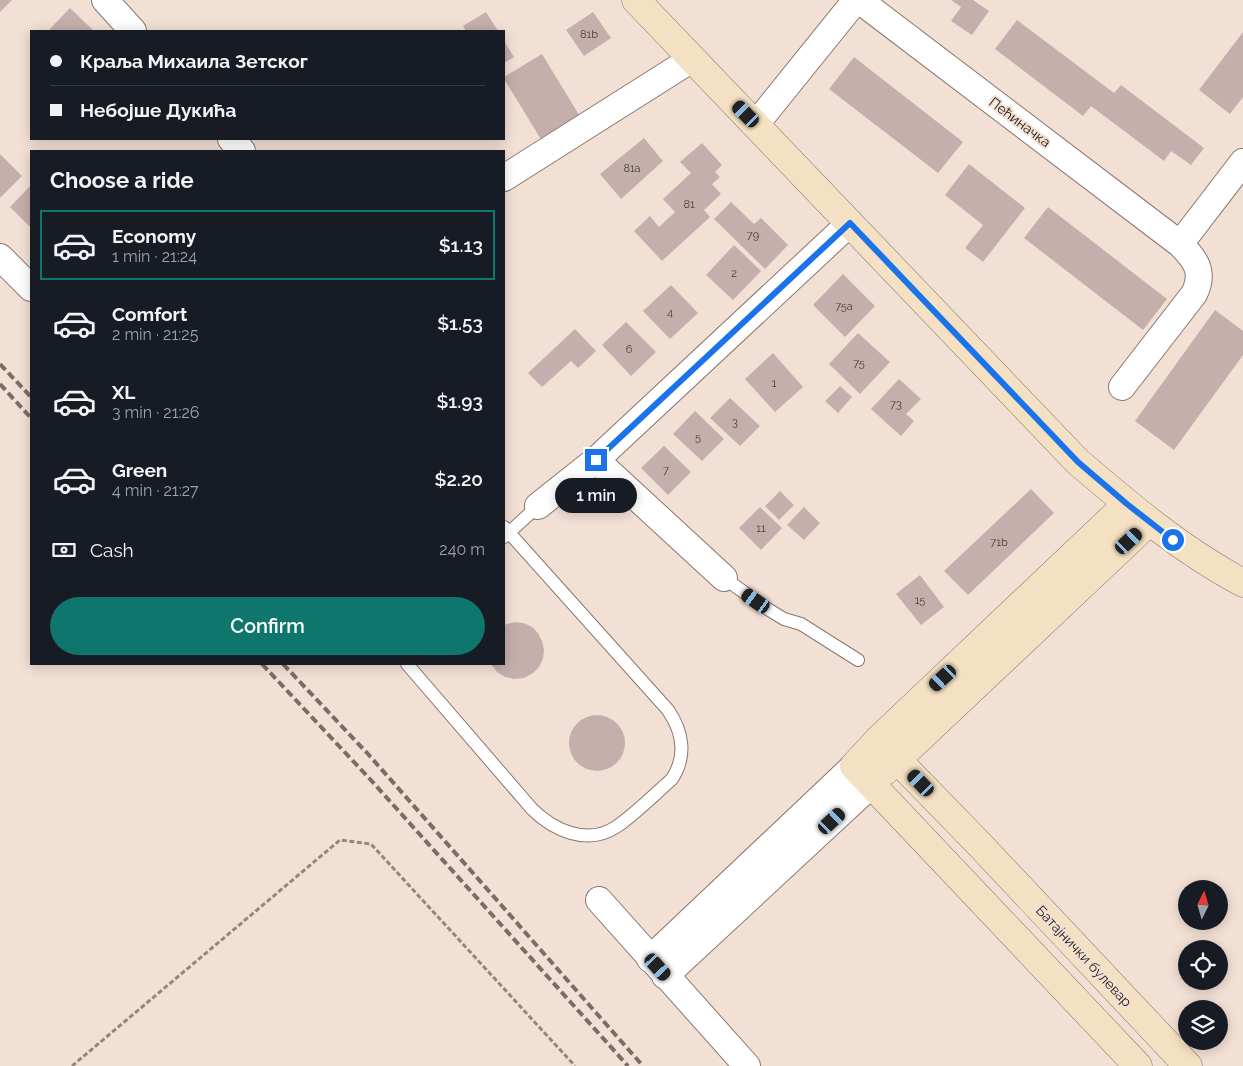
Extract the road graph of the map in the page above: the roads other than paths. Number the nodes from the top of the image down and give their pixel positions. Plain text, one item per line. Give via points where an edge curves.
1 (105, 0) edge
2 (636, 0) edge
3 (858, 0) edge
4 (132, 30) edge
5 (692, 60) junction
6 (756, 124) junction
7 (232, 140) edge
8 (241, 150) edge
9 (1243, 162) edge
10 (505, 177) edge
11 (850, 223) junction
12 (1180, 244) junction
13 (0, 257) edge
14 (30, 287) edge
15 (1122, 387) dead end
16 (596, 460) junction
17 (1127, 504) junction
18 (538, 506) joint
19 (1149, 522) junction
20 (505, 532) edge
21 (724, 578) joint
22 (1243, 583) edge
23 (858, 660) dead end
24 (408, 665) edge
25 (888, 749) junction
26 (863, 775) junction
27 (599, 900) dead end
28 (658, 967) junction
29 (747, 1066) edge
30 (1138, 1066) edge
31 (1188, 1066) edge

1 - 4 street
2 - 5 street
3 - 6 street
3 - 12 street, Пећиначка
5 - 6 street
5 - 10 street
6 - 11 street
7 - 8 street
9 - 12 street
11 - 16 street
11 - 17 street via 1078,462
12 - 15 street, Пећиначка via 1196,262 1200,278 1198,285
13 - 14 street
16 - 18 street
16 - 21 street
17 - 19 street
17 - 25 street
18 - 20 lane
19 - 22 street via 1185,549
19 - 25 street
20 - 24 lane via 676,721 682,743 678,770 672,779 615,827 585,835 562,831 532,809
21 - 23 lane via 784,619 801,624
25 - 26 street
25 - 31 street, Батајнички булевар
26 - 28 street
26 - 30 street
27 - 28 street
28 - 29 street

